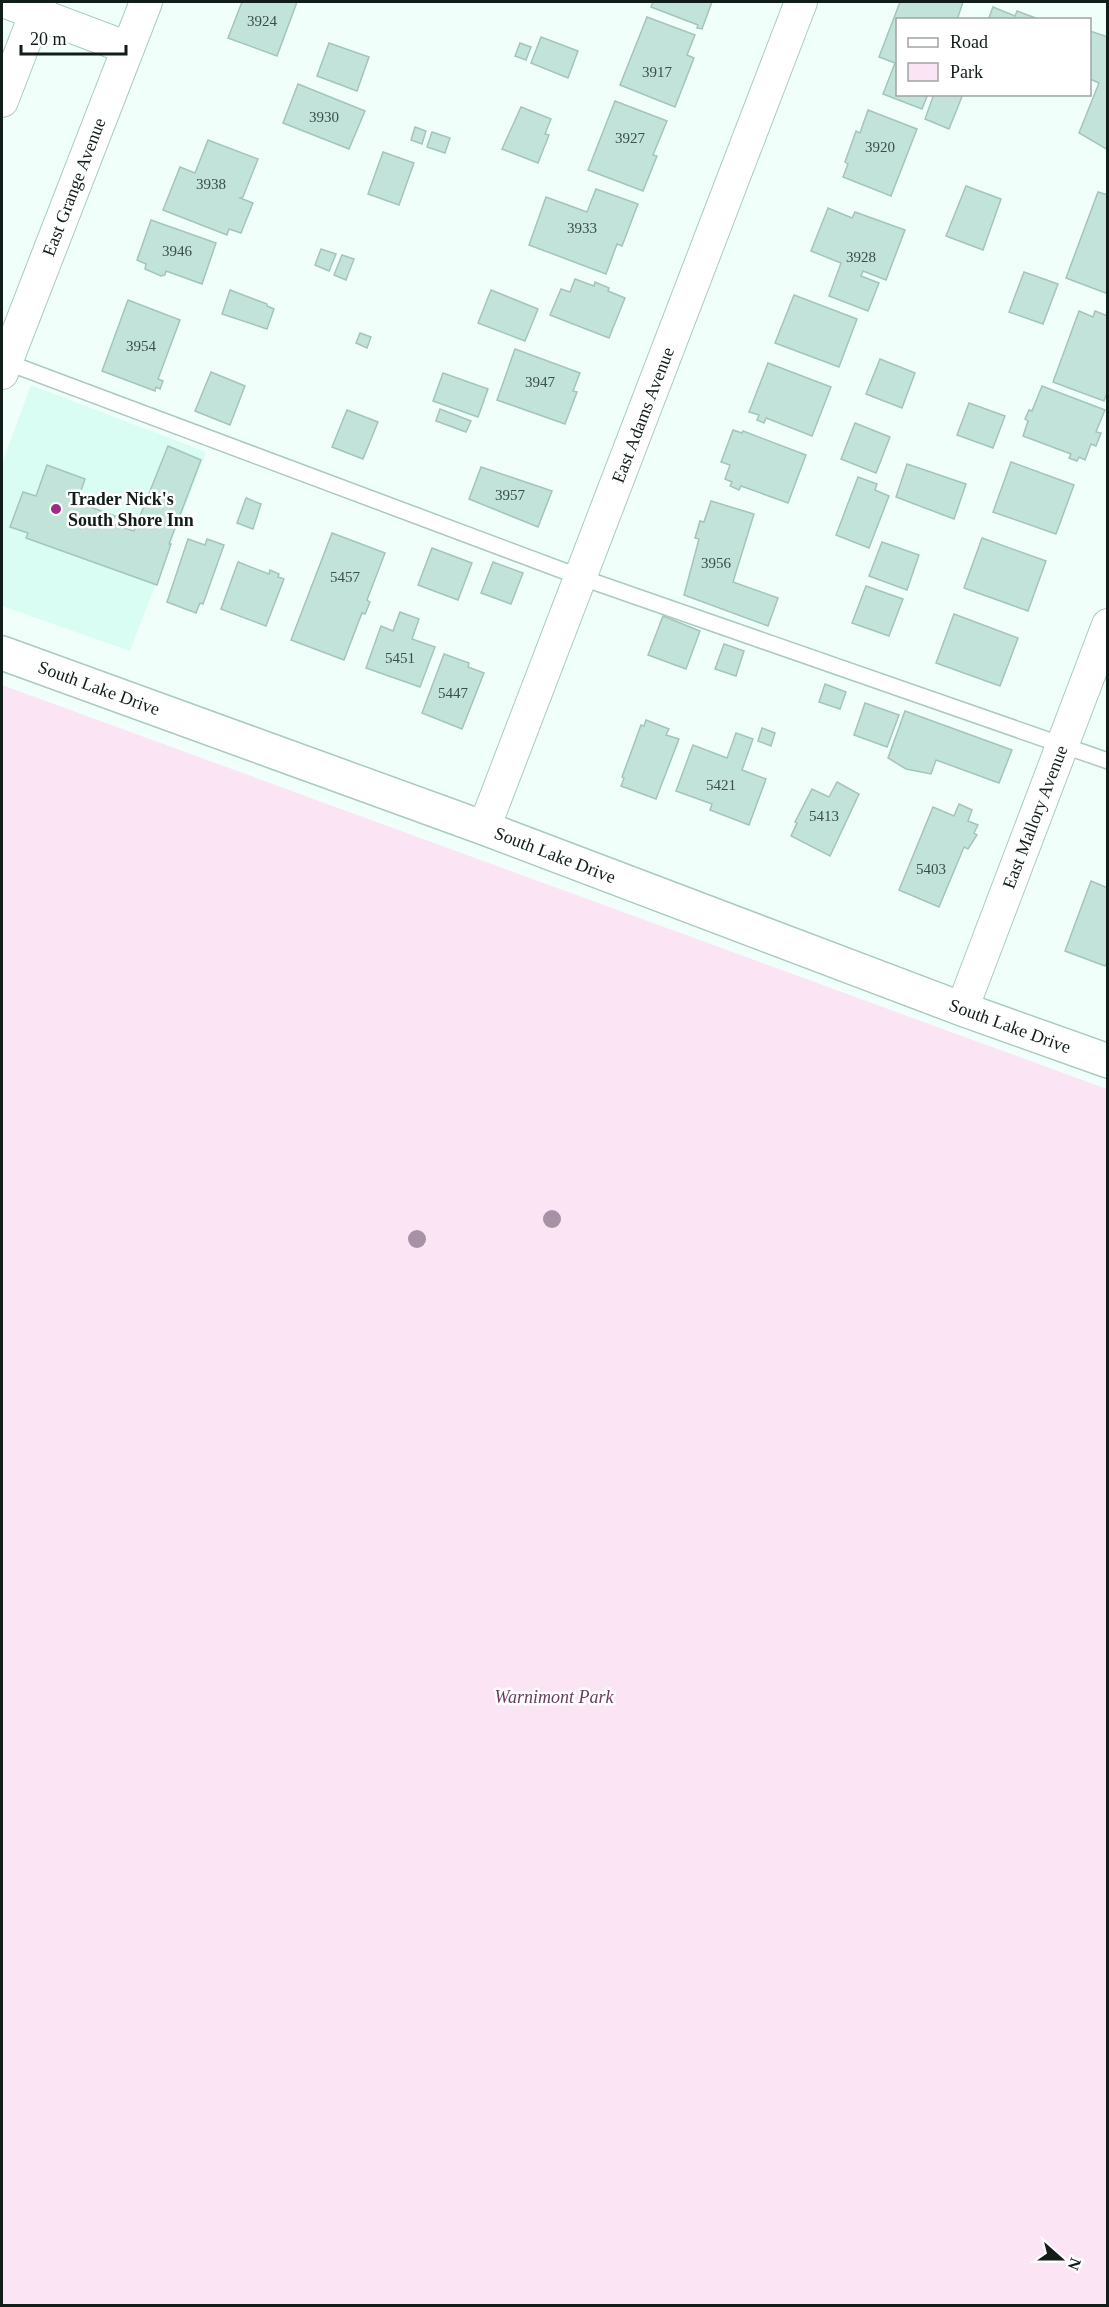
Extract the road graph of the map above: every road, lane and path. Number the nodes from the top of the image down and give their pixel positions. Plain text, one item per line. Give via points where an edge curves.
1 (6, 2) edge
2 (146, 2) edge
3 (801, 2) edge
4 (38, 7) edge
5 (128, 48) junction
6 (2, 102) edge
7 (4, 368) edge
8 (580, 577) junction
9 (1107, 625) edge
10 (2, 653) edge
11 (1062, 745) junction
12 (1107, 761) edge
13 (484, 828) junction
14 (962, 1009) junction
15 (1107, 1061) edge

1 - 4 street
2 - 5 street, East Grange Avenue
3 - 8 street, East Adams Avenue
4 - 5 street
4 - 6 street
5 - 7 street, East Grange Avenue
7 - 8 lane
8 - 11 lane
8 - 13 street, East Adams Avenue
9 - 11 street, East Mallory Avenue
10 - 13 main road, South Lake Drive
11 - 12 lane
11 - 14 street, East Mallory Avenue
13 - 14 main road, South Lake Drive
14 - 15 main road, South Lake Drive

